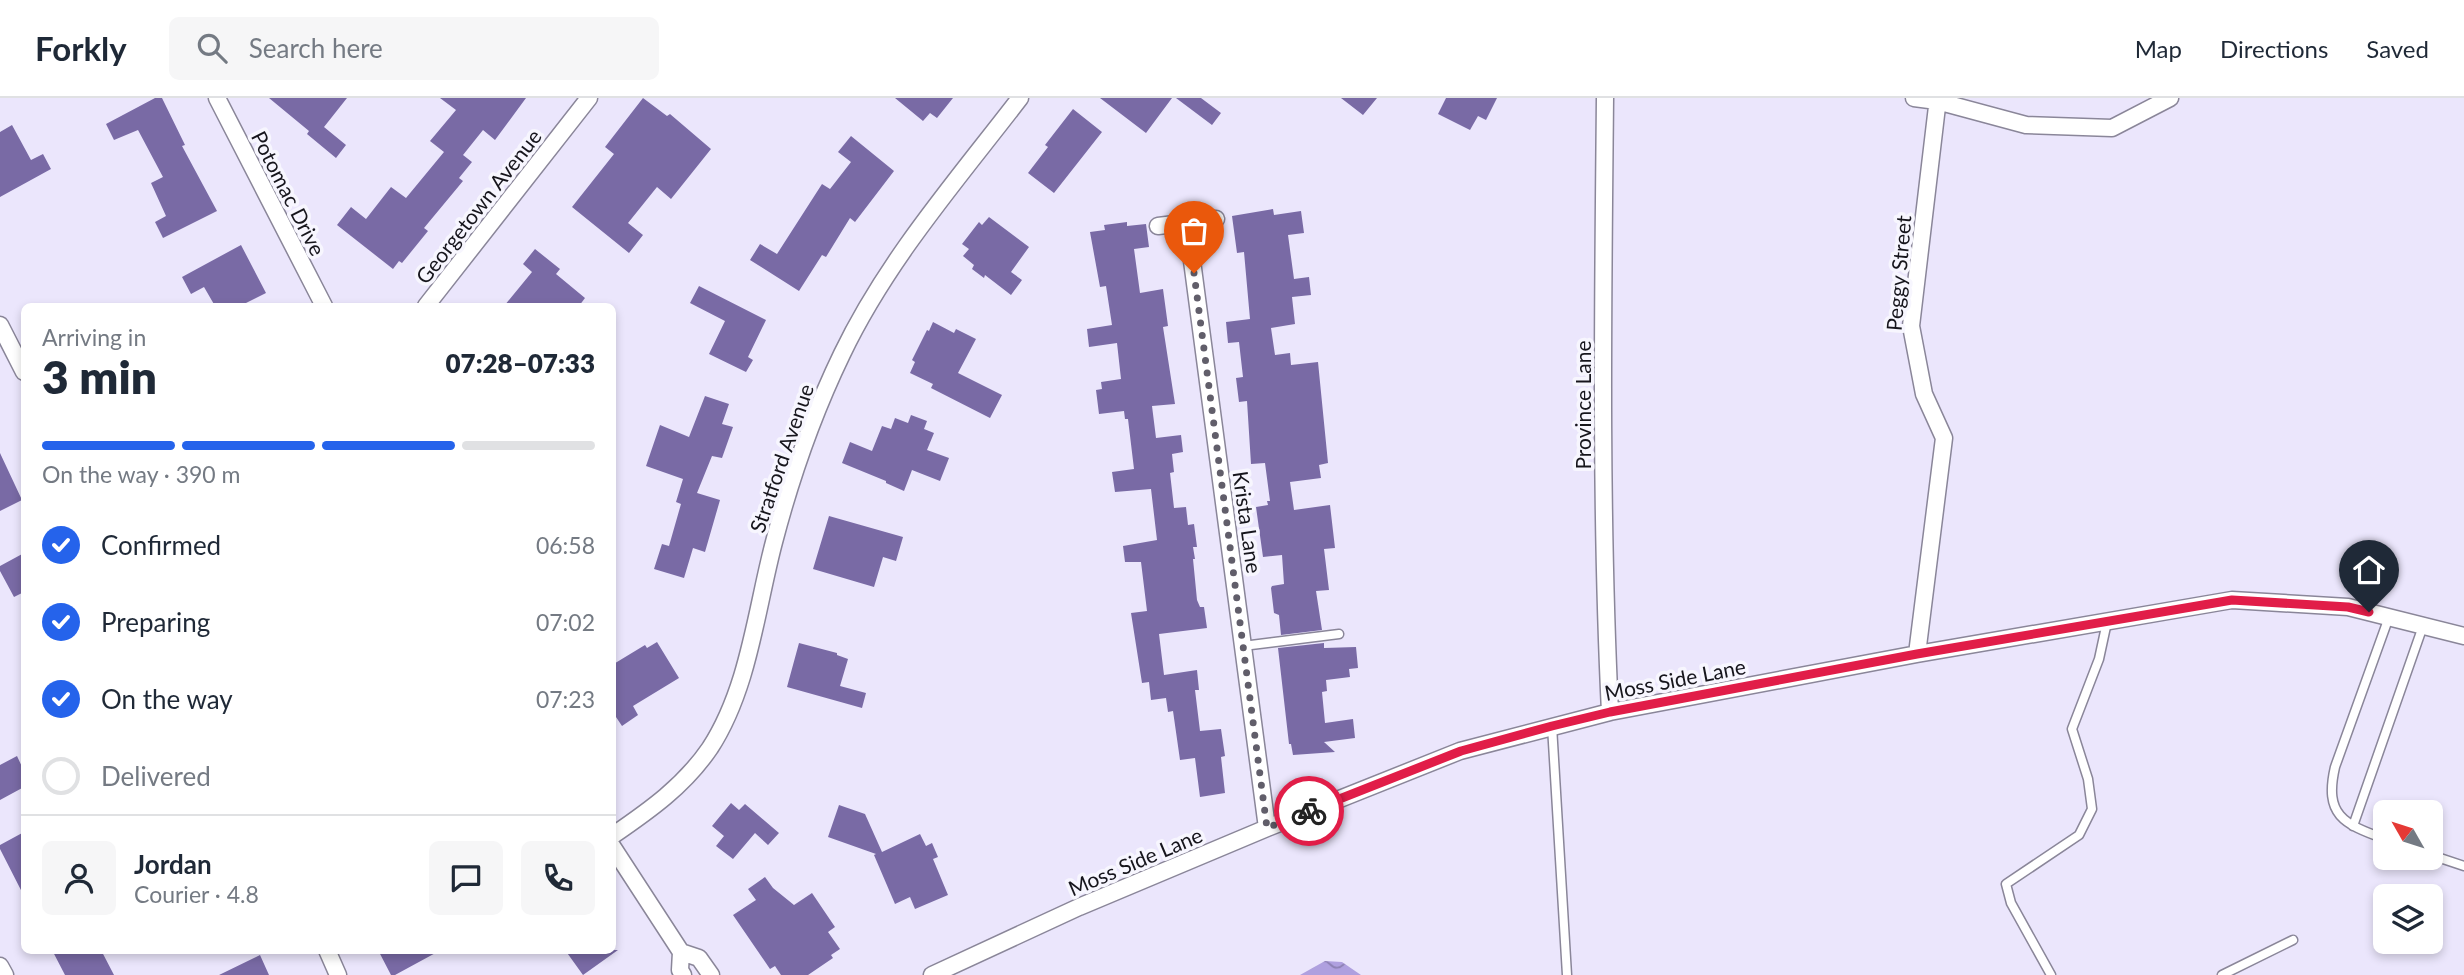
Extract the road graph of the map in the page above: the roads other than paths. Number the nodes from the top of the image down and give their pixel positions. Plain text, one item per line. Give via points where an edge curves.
1 (217, 98) edge
2 (589, 98) edge
3 (1020, 98) edge
4 (1605, 98) edge
5 (1914, 98) edge
6 (2170, 98) edge
7 (1937, 99) edge
8 (1216, 219) dead end
9 (1187, 223) junction
10 (1158, 226) dead end
11 (322, 303) edge
12 (428, 303) edge
13 (0, 325) edge
14 (21, 366) edge
15 (2389, 617) junction
16 (2107, 622) junction
17 (2423, 626) junction
18 (1339, 634) dead end
19 (2464, 636) edge
20 (1243, 646) junction
21 (1917, 654) junction
22 (1610, 712) junction
23 (1552, 726) junction
24 (2353, 825) junction
25 (1267, 828) junction
26 (616, 833) edge
27 (2373, 834) edge
28 (616, 852) edge
29 (2443, 859) edge
30 (2464, 866) edge
31 (2293, 940) dead end
32 (681, 952) junction
33 (329, 954) edge
34 (0, 966) edge
35 (5, 975) edge
36 (338, 975) edge
37 (682, 975) edge
38 (711, 975) edge
39 (932, 975) edge
40 (1567, 975) edge
41 (2051, 975) edge
42 (2222, 975) edge

1 - 11 street, Potomac Drive
2 - 12 street, Georgetown Avenue
3 - 26 street, Stratford Avenue via 899,256 843,352 795,469 729,714 685,780 663,802
4 - 22 street, Province Lane via 1602,414
5 - 7 street
6 - 7 street via 2112,128 2026,125
7 - 21 street, Peggy Street via 1911,326 1924,394 1944,438
8 - 9 street
9 - 10 street
9 - 20 street, Krista Lane
13 - 14 street
15 - 16 street, Moss Side Lane via 2348,607 2232,600
15 - 17 street, Moss Side Lane
15 - 24 lane via 2331,786 2332,802
16 - 21 street, Moss Side Lane
16 - 41 lane via 2099,659 2072,729 2092,809 2079,835 2006,884 2011,903
17 - 19 street, Moss Side Lane
17 - 24 lane
18 - 20 lane
20 - 25 street, Krista Lane
21 - 22 street, Moss Side Lane
22 - 23 street, Moss Side Lane
23 - 25 street, Moss Side Lane via 1461,751
23 - 40 lane
24 - 27 lane
25 - 39 street, Moss Side Lane via 1079,906
28 - 32 street
29 - 30 lane
31 - 42 lane
32 - 37 street
32 - 38 street via 699,958
33 - 36 street
34 - 35 street

